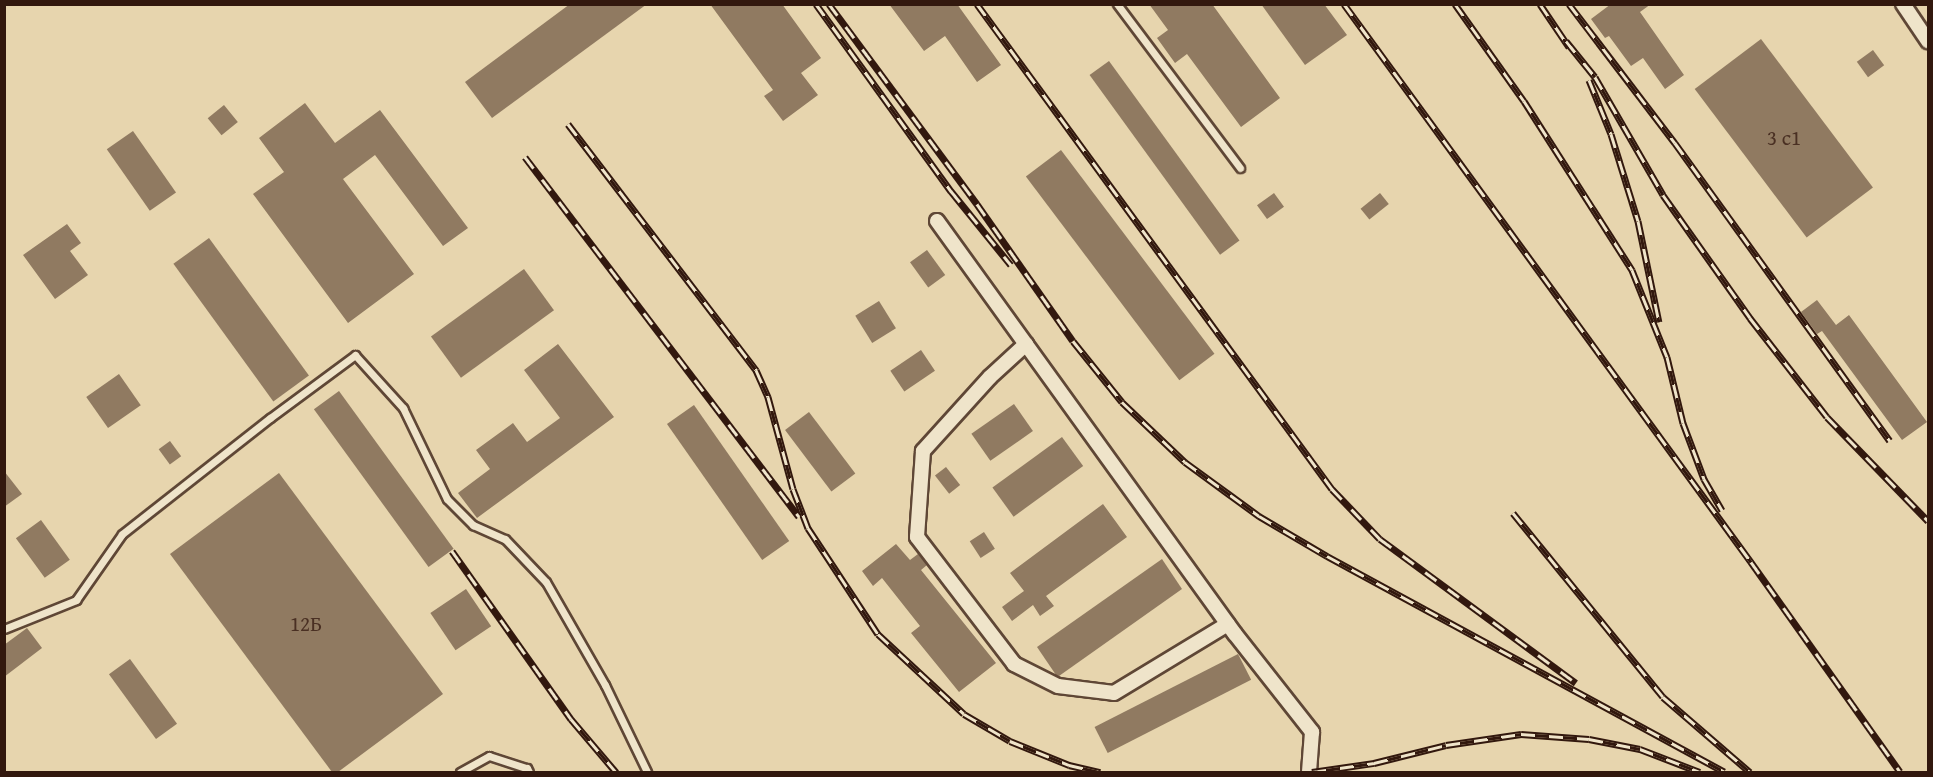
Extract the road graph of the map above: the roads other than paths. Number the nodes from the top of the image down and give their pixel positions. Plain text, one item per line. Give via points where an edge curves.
1 (1118, 4) edge
2 (1903, 4) edge
3 (1929, 40) edge
4 (1240, 168) dead end
5 (937, 221) dead end
6 (1026, 344) junction
7 (1228, 624) junction
8 (4, 629) edge
9 (459, 772) edge
10 (529, 772) edge
11 (647, 772) edge
12 (1310, 772) edge

1 - 4 lane
2 - 3 street
5 - 6 street
6 - 7 street
6 - 7 street via 990,377 923,451 917,537 1014,664 1058,686 1114,693
7 - 12 street via 1312,732
8 - 11 lane via 76,600 122,534 355,355 403,408 447,499 473,525 506,538 546,582 605,685
9 - 10 lane via 489,756

